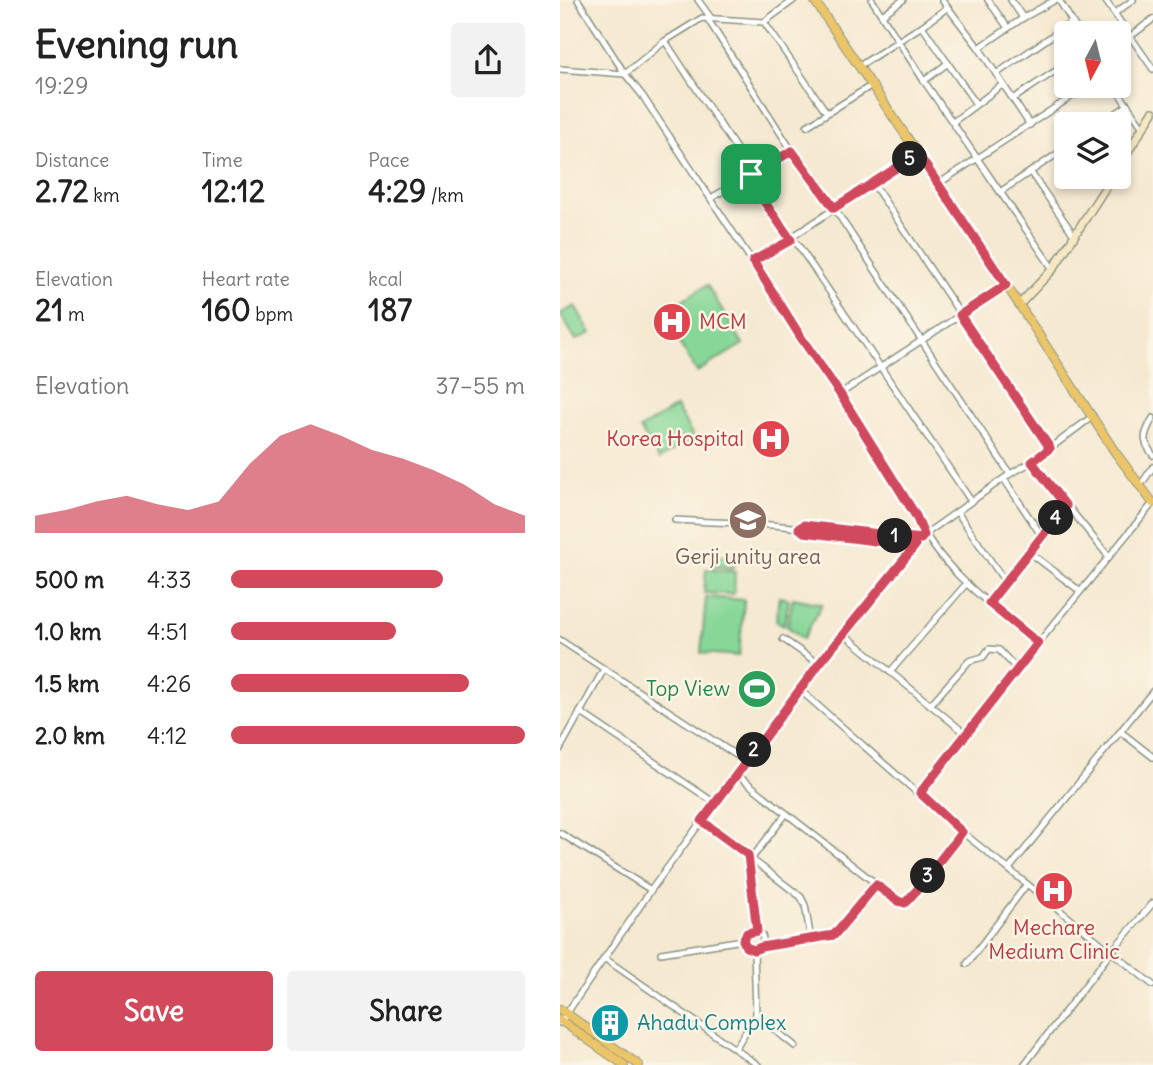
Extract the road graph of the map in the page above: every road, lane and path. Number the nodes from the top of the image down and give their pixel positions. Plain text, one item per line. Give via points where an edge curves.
1 (578, 0) edge
2 (698, 0) edge
3 (794, 0) edge
4 (814, 0) edge
5 (872, 0) edge
6 (903, 0) edge
7 (942, 0) edge
8 (988, 0) edge
9 (1011, 0) edge
10 (1057, 0) edge
11 (1105, 0) edge
12 (1133, 0) edge
13 (947, 8) junction
14 (1115, 13) junction
15 (882, 15) junction
16 (709, 18) junction
17 (1023, 18) junction
18 (1153, 19) edge
19 (1071, 21) edge
20 (1120, 21) edge
21 (764, 22) junction
22 (922, 26) junction
23 (1009, 28) junction
24 (1054, 34) edge
25 (1131, 35) edge
26 (1131, 37) edge
27 (898, 40) junction
28 (665, 41) junction
29 (979, 48) junction
30 (948, 63) junction
31 (859, 66) junction
32 (560, 69) edge
33 (1153, 69) edge
34 (1054, 72) edge
35 (625, 74) junction
36 (996, 74) junction
37 (924, 81) junction
38 (872, 85) junction
39 (1003, 85) junction
40 (1070, 98) edge
41 (1123, 98) edge
42 (1013, 99) junction
43 (976, 104) junction
44 (1128, 105) junction
45 (1118, 112) edge
46 (1153, 112) edge
47 (827, 113) junction
48 (953, 122) junction
49 (1030, 125) junction
50 (807, 126) dead end
51 (1143, 128) junction
52 (1131, 147) edge
53 (792, 151) junction
54 (918, 154) junction
55 (1054, 157) edge
56 (978, 159) junction
57 (1031, 173) junction
58 (751, 174) junction
59 (872, 182) junction
60 (938, 184) junction
61 (1104, 189) edge
62 (1000, 192) junction
63 (711, 198) junction
64 (834, 208) junction
65 (1074, 235) junction
66 (791, 240) junction
67 (753, 261) junction
68 (1052, 269) junction
69 (1006, 285) junction
70 (1019, 305) junction
71 (960, 315) junction
72 (920, 340) junction
73 (882, 367) junction
74 (840, 394) junction
75 (1093, 416) junction
76 (1153, 418) edge
77 (1050, 448) junction
78 (1153, 455) edge
79 (1032, 462) junction
80 (1153, 467) edge
81 (1010, 474) junction
82 (1004, 480) junction
83 (1140, 486) junction
84 (971, 501) junction
85 (1153, 503) edge
86 (1066, 506) junction
87 (957, 512) junction
88 (675, 520) dead end
89 (799, 528) junction
90 (1041, 535) junction
91 (923, 537) junction
92 (915, 546) junction
93 (1030, 552) junction
94 (1109, 557) junction
95 (1006, 583) junction
96 (966, 584) junction
97 (1080, 591) junction
98 (989, 603) junction
99 (844, 634) junction
100 (783, 639) dead end
101 (560, 640) edge
102 (1038, 643) junction
103 (819, 664) junction
104 (1017, 668) junction
105 (604, 669) junction
106 (890, 672) junction
107 (800, 690) junction
108 (1153, 691) edge
109 (930, 705) junction
110 (580, 712) junction
111 (1122, 732) junction
112 (966, 734) junction
113 (560, 749) edge
114 (1153, 757) edge
115 (745, 761) junction
116 (736, 774) junction
117 (920, 793) junction
118 (715, 803) junction
119 (786, 814) junction
120 (702, 821) junction
121 (962, 832) junction
122 (560, 833) edge
123 (750, 857) junction
124 (1009, 869) junction
125 (1027, 884) junction
126 (876, 885) junction
127 (651, 890) junction
128 (1153, 903) edge
129 (757, 931) junction
130 (743, 940) junction
131 (811, 940) junction
132 (761, 947) junction
133 (754, 950) junction
134 (1111, 952) junction
135 (661, 953) dead end
136 (604, 958) junction
137 (967, 964) dead end
138 (1153, 985) edge
139 (756, 1015) junction
140 (561, 1017) edge
141 (795, 1046) dead end
142 (735, 1049) junction
143 (610, 1061) edge
144 (624, 1065) edge
145 (639, 1065) edge
146 (758, 1065) edge
147 (1024, 1065) edge

1 - 35 street
2 - 16 street
3 - 21 street
4 - 31 main road
5 - 15 street
6 - 15 street
7 - 13 street
8 - 23 street
9 - 17 street
10 - 17 street
10 - 19 street
11 - 14 street
12 - 14 street
13 - 22 street
13 - 29 street
14 - 20 street
15 - 27 street
16 - 21 street
16 - 28 street
16 - 53 street
17 - 23 street
18 - 25 street
21 - 47 street
22 - 27 street
22 - 30 street
23 - 29 street
24 - 36 street
26 - 33 street
27 - 31 street
27 - 37 street
28 - 35 street
28 - 58 street
29 - 36 street
30 - 37 street
30 - 43 street
31 - 38 main road
32 - 35 street
34 - 42 street
35 - 63 street
36 - 39 street
37 - 48 street
38 - 47 street
38 - 54 main road
39 - 42 street
39 - 43 street
40 - 49 street
41 - 44 street
42 - 49 street
43 - 48 street
44 - 45 street
44 - 51 street
46 - 51 street
47 - 50 street
48 - 56 street
49 - 56 street
51 - 52 street
53 - 58 street
53 - 64 street
54 - 59 street
54 - 60 main road
55 - 57 street
56 - 60 street
56 - 62 street
57 - 62 street
57 - 65 street
58 - 63 street
58 - 66 street via 759,194
59 - 64 street
59 - 71 street
60 - 69 main road
61 - 65 street
62 - 68 street
63 - 67 street
64 - 66 street
64 - 72 street
65 - 68 street
66 - 67 street
66 - 73 street via 799,245
67 - 74 street
68 - 70 street
69 - 70 main road
69 - 71 street
70 - 75 main road
71 - 72 street
71 - 77 street
72 - 73 street
72 - 81 street
73 - 74 street
73 - 84 street
74 - 91 street via 916,516
75 - 77 street
75 - 83 main road
76 - 78 street via 1143,436
77 - 79 street
79 - 81 street
79 - 86 street
80 - 83 street
81 - 82 street
82 - 84 street
82 - 90 street
83 - 85 main road
84 - 87 street
85 - 94 street
86 - 90 street
86 - 94 street
87 - 91 street
87 - 95 street
88 - 89 street
89 - 91 street
89 - 92 street
90 - 93 street
91 - 92 street
91 - 96 street
92 - 99 street
93 - 95 street
93 - 97 street
94 - 97 street
95 - 98 street
96 - 98 street
96 - 106 street
97 - 102 street
98 - 102 street
99 - 103 street
99 - 106 street
100 - 103 street
101 - 105 street
102 - 104 street
103 - 107 street
104 - 109 street via 999,650 989,649 984,657 969,661
104 - 112 street
105 - 110 street
105 - 115 street
106 - 109 street
107 - 115 street
107 - 117 street
108 - 111 street
109 - 112 street
110 - 113 street
110 - 118 street
111 - 114 street
111 - 124 street
112 - 117 street
115 - 116 street
116 - 118 street
116 - 119 street
117 - 121 street
118 - 120 street
119 - 123 street
119 - 126 street
120 - 123 street
120 - 127 street
121 - 124 street
121 - 126 street via 905,903
122 - 127 street
123 - 129 street
123 - 131 street via 801,897
124 - 125 street
125 - 134 street
125 - 137 street
126 - 131 street via 839,931
127 - 136 street
128 - 134 street
129 - 130 street via 747,933
129 - 132 street
130 - 133 street
130 - 135 street
131 - 132 street
132 - 133 street
133 - 139 street
134 - 138 street
134 - 147 street
136 - 140 street
136 - 142 street
139 - 141 street
139 - 142 street
140 - 143 main road
140 - 145 main road
142 - 146 street
143 - 144 main road

